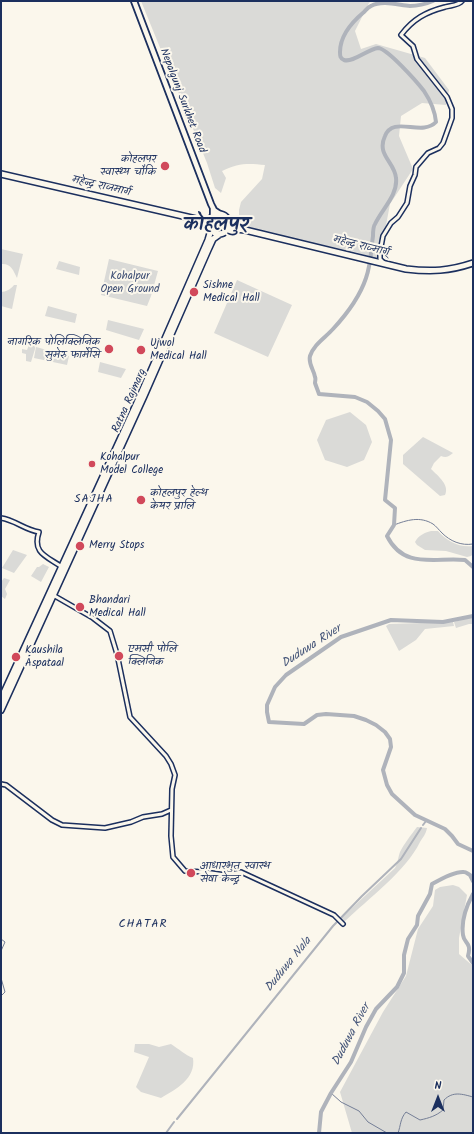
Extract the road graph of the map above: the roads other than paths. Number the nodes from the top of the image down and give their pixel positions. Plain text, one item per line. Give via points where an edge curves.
1 (134, 1) edge
2 (462, 1) edge
3 (1, 174) edge
4 (213, 208) junction
5 (220, 214) junction
6 (212, 217) junction
7 (196, 219) junction
8 (228, 220) junction
9 (210, 229) junction
10 (245, 230) junction
11 (226, 231) junction
12 (220, 234) junction
13 (384, 263) junction
14 (473, 263) edge
15 (1, 518) edge
16 (62, 567) junction
17 (53, 595) junction
18 (1, 699) edge
19 (1, 710) edge
20 (1, 784) edge
21 (171, 810) junction
22 (343, 924) dead end

1 - 4 main road, Nepalgunj Surkhet Road
2 - 13 street via 457,5 423,14 401,35 413,46 417,59 447,97 452,109 452,118 443,143 439,148 428,152 416,167 407,203 383,236 380,259
3 - 7 highway, महेन्द्र राजमार्ग
4 - 5 main road, Nepalgunj Surkhet Road
4 - 6 main road, Nepalgunj Surkhet Road
5 - 6 highway
5 - 8 highway
6 - 7 highway
6 - 9 highway
7 - 9 highway via 204,222
8 - 10 highway, महेन्द्र राज्मार्ग्
8 - 11 highway via 229,226
9 - 12 highway
9 - 16 highway, Ratna Rajmarg via 208,240 140,396
10 - 11 highway, महेन्द्र राज्मार्ग्
10 - 13 highway, महेन्द्र राज्मार्ग्
11 - 12 highway
12 - 17 highway, Ratna Rajmarg via 213,239
13 - 14 highway, महेन्द्र राज्मार्ग् via 431,272
15 - 16 street via 39,532 37,548
16 - 18 highway, Ratna Rajmarg
17 - 19 highway, Ratna Rajmarg
17 - 21 street via 94,618 110,631 130,717 166,756 175,775
20 - 21 street via 62,824 105,828
21 - 22 street via 173,856 186,871 225,875 241,872 334,915

